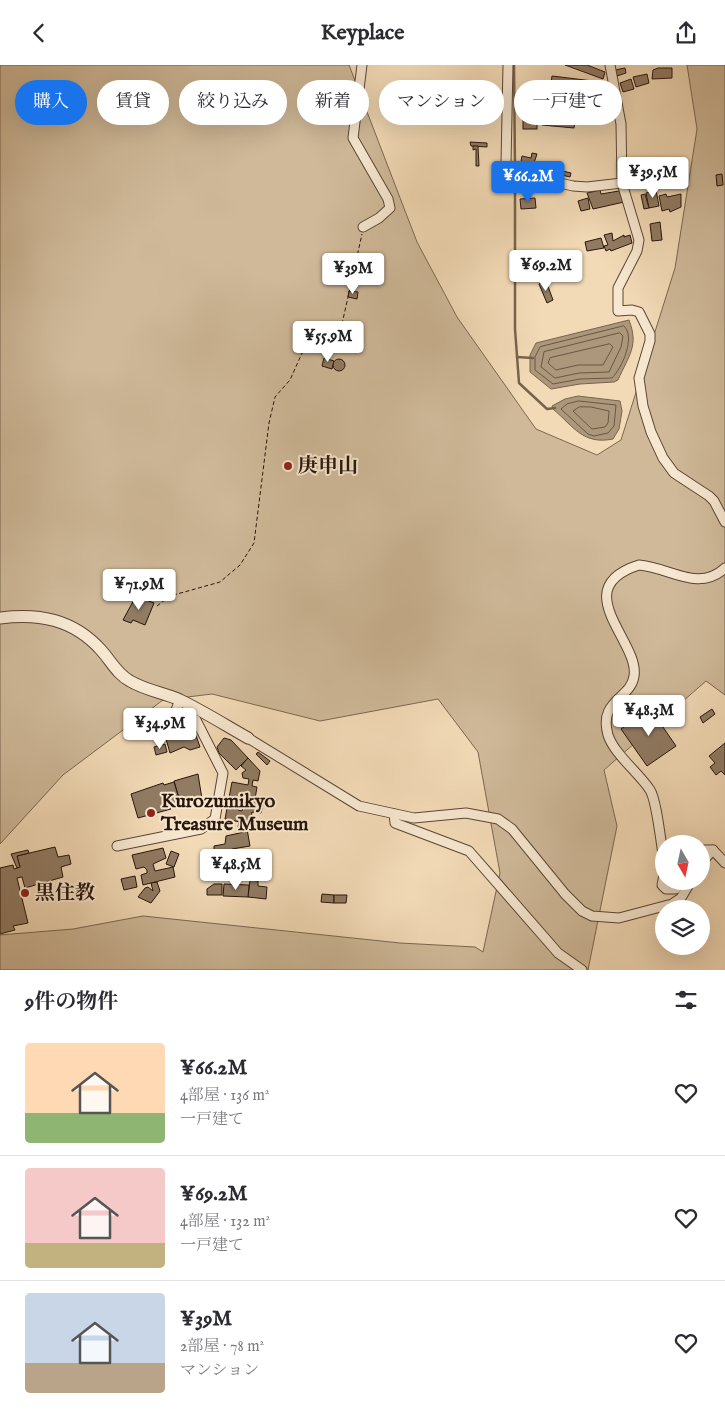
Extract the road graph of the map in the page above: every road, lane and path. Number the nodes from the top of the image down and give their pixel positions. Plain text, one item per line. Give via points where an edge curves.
1 (362, 65) edge
2 (508, 65) edge
3 (610, 65) edge
4 (622, 183) junction
5 (363, 227) joint
6 (725, 522) edge
7 (725, 568) edge
8 (157, 606) dead end
9 (0, 618) edge
10 (180, 700) junction
11 (248, 737) joint
12 (394, 814) junction
13 (659, 835) edge
14 (117, 847) dead end
15 (713, 850) joint
16 (710, 853) edge
17 (725, 863) edge
18 (686, 890) edge
19 (582, 970) edge

1 - 5 street via 353,138 390,208
2 - 4 street via 506,164 514,172 573,186
3 - 4 street via 622,124
4 - 6 street via 639,240 638,251 618,288 616,299 618,311 639,313 650,334 639,378 643,406 668,467 709,495
5 - 8 path via 336,351 311,348 302,353 290,380 276,397 269,423 254,543 240,565 220,582 170,596
7 - 13 street via 707,579 693,579 639,565 615,579 608,591 611,620 630,653 635,670 630,686 609,710 609,737 652,794
9 - 10 street via 29,615 57,620 101,649 130,681
10 - 11 street
10 - 14 street via 176,710 196,720 223,773 215,819 201,829
11 - 12 street via 359,806
12 - 18 street via 414,818 466,813 498,819 512,829 565,895 592,916 619,918 672,904
12 - 19 street via 395,823 469,851 558,953
15 - 16 street
15 - 17 street

